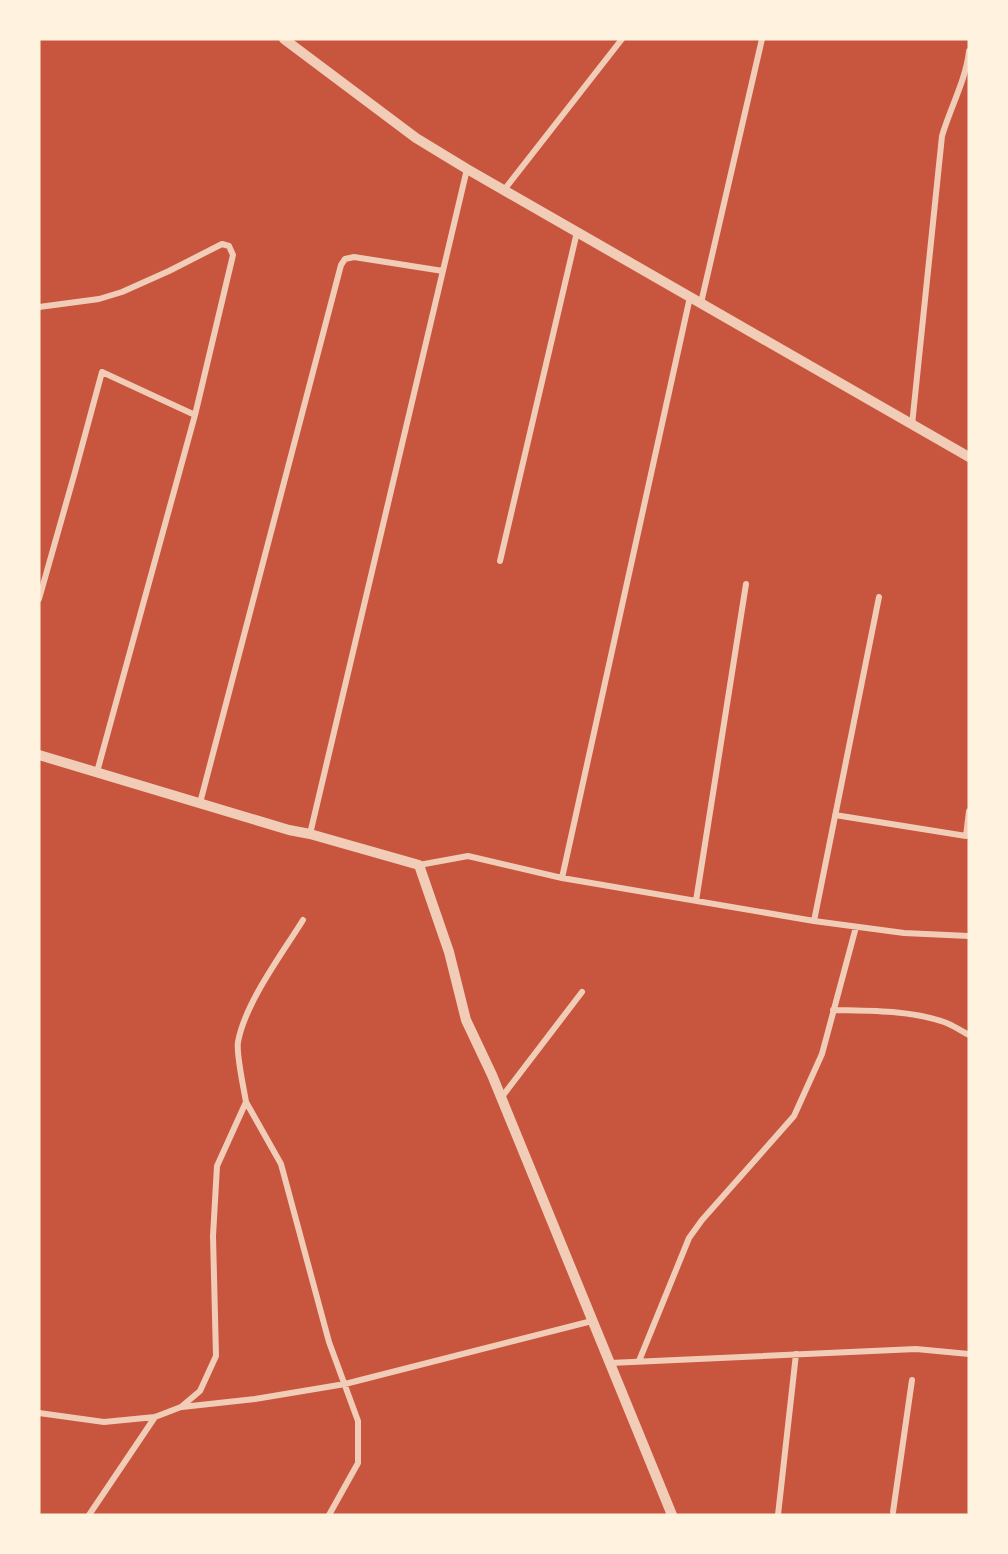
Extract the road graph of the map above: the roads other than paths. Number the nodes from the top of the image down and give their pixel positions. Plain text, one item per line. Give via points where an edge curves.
1 (284, 39) edge
2 (622, 39) edge
3 (762, 39) edge
4 (969, 51) edge
5 (467, 169) junction
6 (504, 190) junction
7 (577, 232) junction
8 (443, 271) junction
9 (690, 297) junction
10 (701, 303) junction
11 (39, 307) edge
12 (195, 415) junction
13 (912, 425) junction
14 (969, 457) edge
15 (500, 561) dead end
16 (746, 584) dead end
17 (879, 597) dead end
18 (39, 599) edge
19 (39, 754) edge
20 (97, 772) junction
21 (200, 803) junction
22 (969, 811) edge
23 (835, 815) junction
24 (310, 834) junction
25 (419, 865) junction
26 (562, 878) junction
27 (696, 901) junction
28 (303, 920) dead end
29 (814, 921) junction
30 (856, 927) junction
31 (969, 936) edge
32 (582, 992) dead end
33 (833, 1010) junction
34 (969, 1035) edge
35 (501, 1098) junction
36 (246, 1102) junction
37 (592, 1321) junction
38 (796, 1354) junction
39 (969, 1354) edge
40 (639, 1361) junction
41 (610, 1363) junction
42 (912, 1380) dead end
43 (345, 1384) junction
44 (181, 1407) junction
45 (39, 1413) edge
46 (156, 1417) junction
47 (893, 1512) dead end
48 (89, 1515) edge
49 (329, 1515) edge
50 (672, 1515) edge
51 (778, 1515) edge

1 - 5 street via 416,138
2 - 6 street
3 - 10 street
4 - 13 street via 942,136
5 - 6 street
5 - 8 street
6 - 7 street
7 - 9 street
7 - 15 street
8 - 21 street via 354,257 345,259 341,265
8 - 24 street
9 - 10 street
9 - 26 street
10 - 13 street
11 - 12 street via 99,300 222,244 229,246 233,255
12 - 18 street via 102,372
12 - 20 street
13 - 14 street
16 - 27 street
17 - 23 street
19 - 20 street
20 - 21 street
21 - 24 street
22 - 23 street via 966,836
23 - 29 street
24 - 25 street
25 - 26 street via 468,856
25 - 35 street via 449,952 466,1020
26 - 27 street
27 - 29 street
28 - 36 street via 246,1016 237,1045
29 - 30 street
30 - 31 street
30 - 33 street
32 - 35 street
33 - 34 street via 896,1012 945,1023
33 - 40 street via 822,1054 794,1116 689,1238
35 - 37 street
36 - 43 street via 281,1164 329,1342
36 - 44 street via 217,1166 213,1236 216,1356 200,1391
37 - 41 street
37 - 43 street
38 - 39 street via 916,1349
38 - 40 street
38 - 51 street
40 - 41 street
41 - 50 street
42 - 47 street
43 - 44 street
43 - 49 street via 358,1421 358,1463
44 - 46 street
45 - 46 street via 104,1422
46 - 48 street

